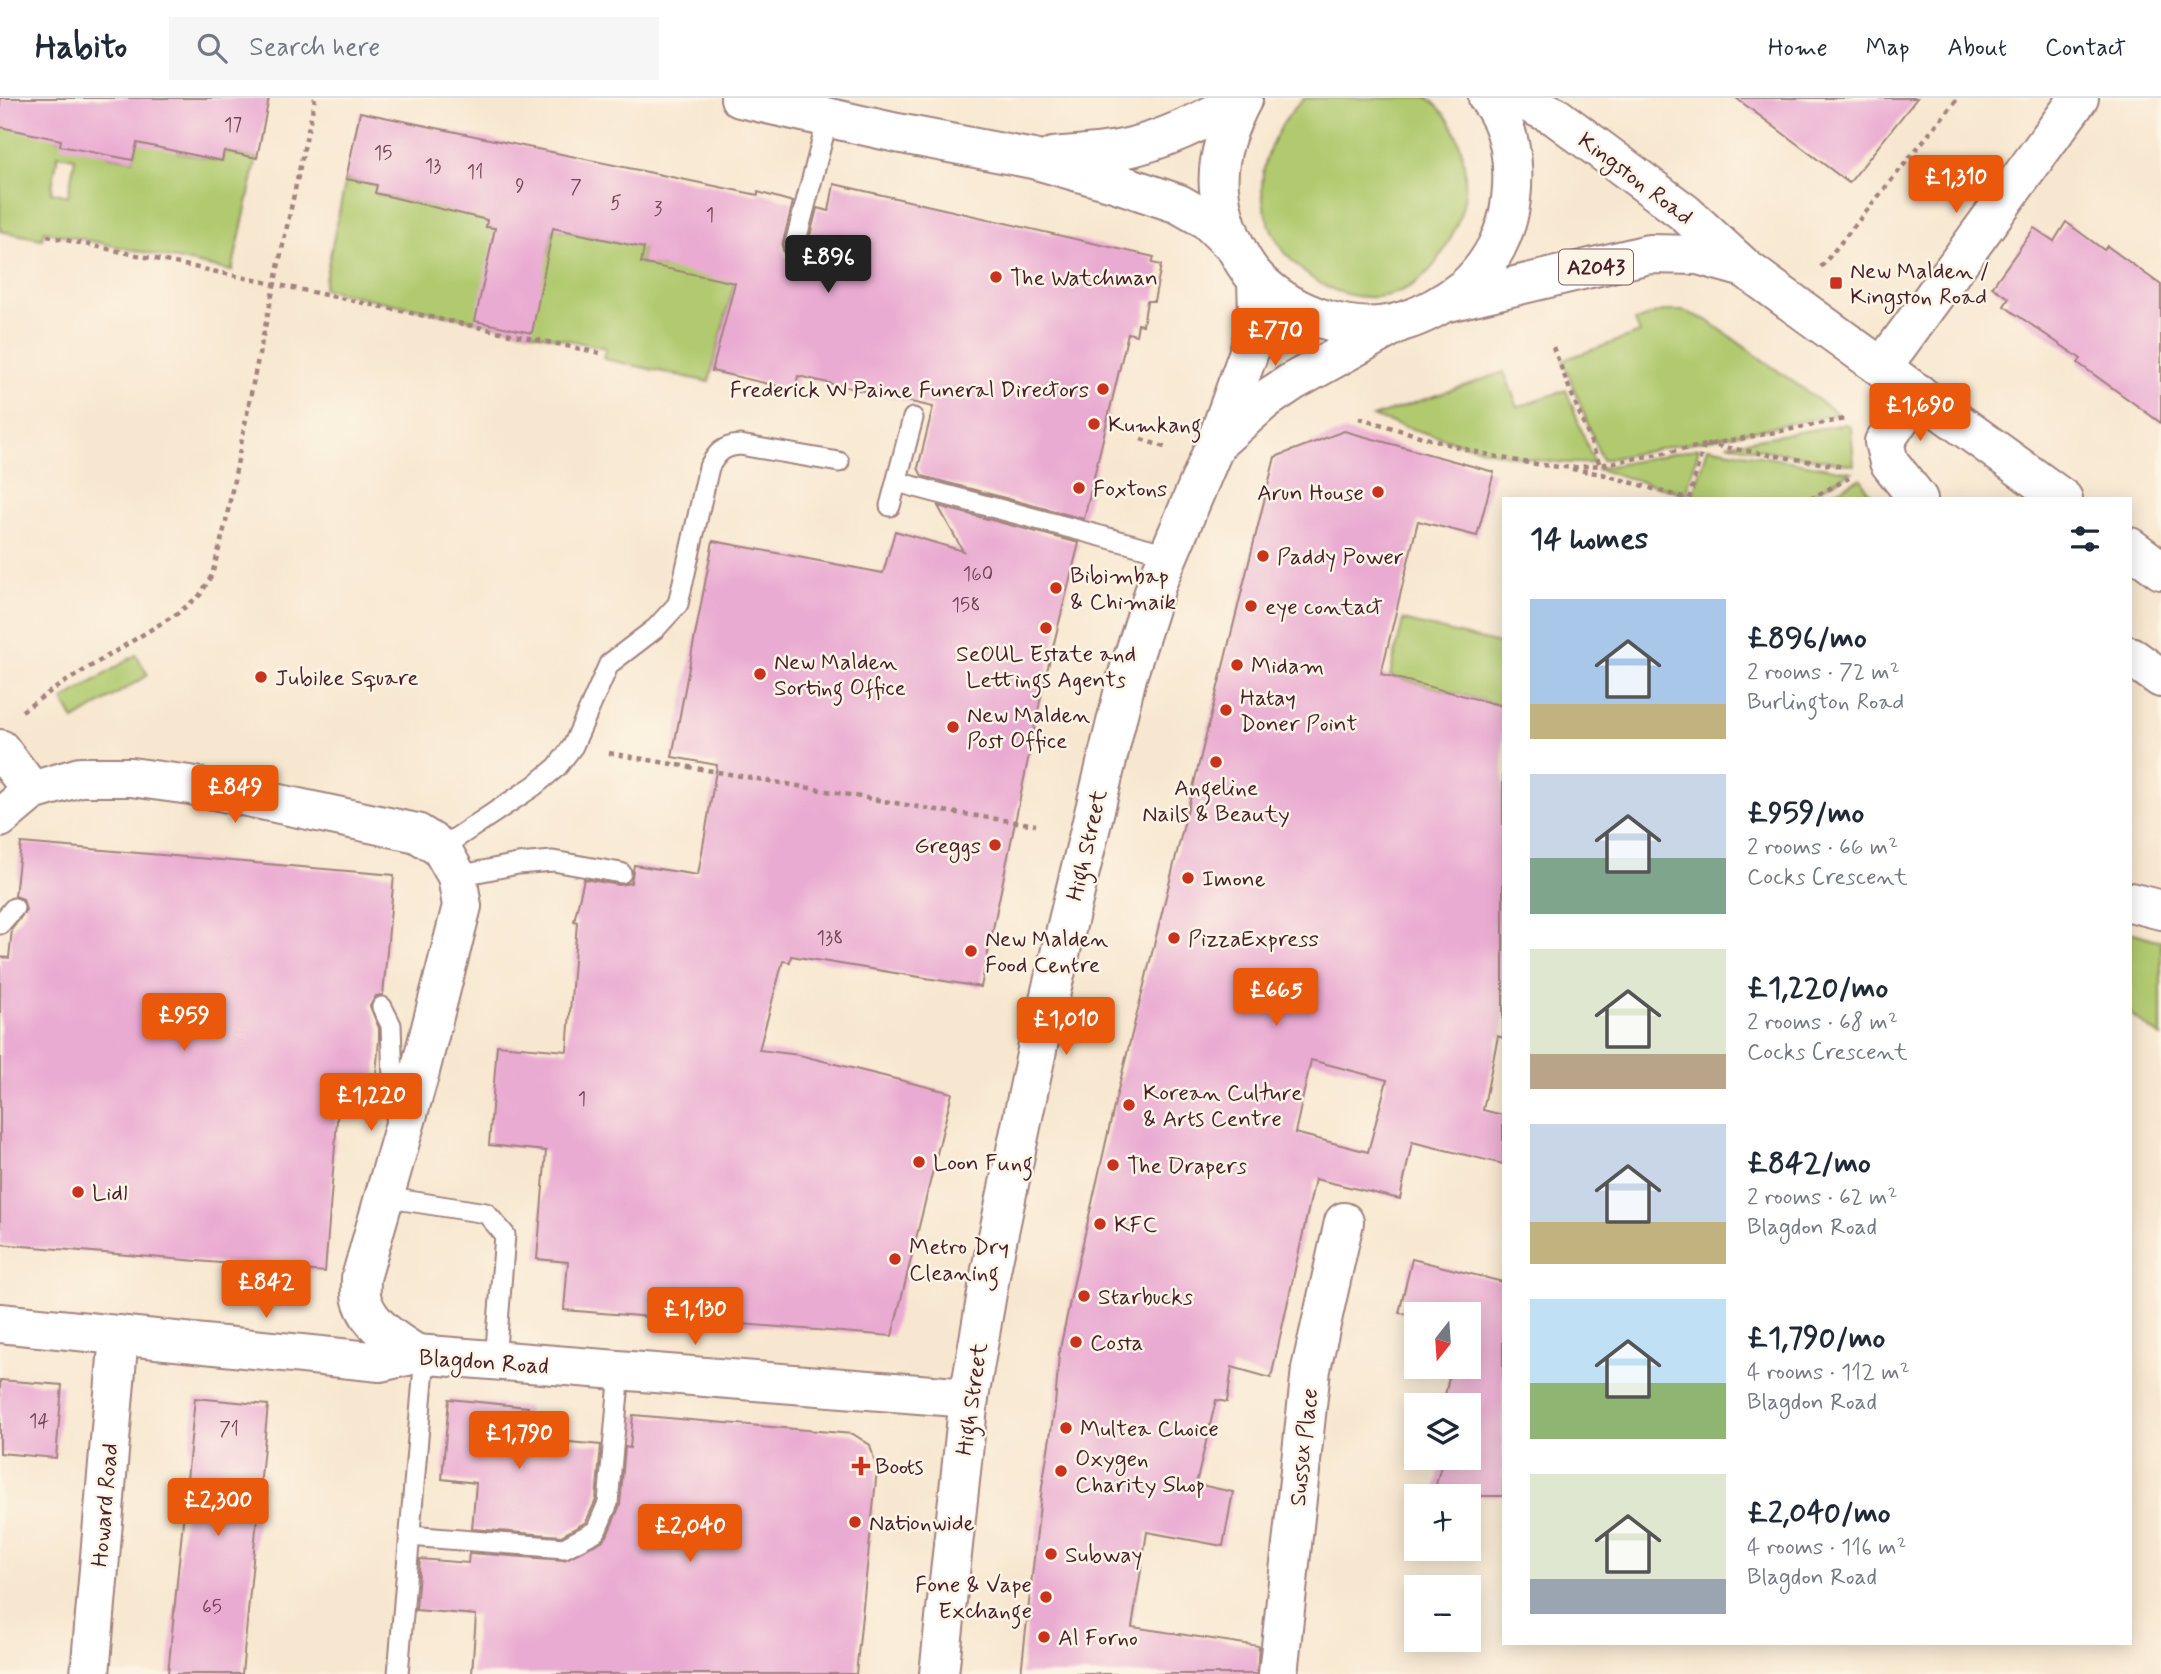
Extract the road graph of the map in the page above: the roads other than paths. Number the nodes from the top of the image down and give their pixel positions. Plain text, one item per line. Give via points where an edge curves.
1 (1243, 98) edge
2 (1488, 98) edge
3 (1518, 98) edge
4 (2079, 98) edge
5 (755, 99) edge
6 (828, 118) junction
7 (1033, 159) junction
8 (793, 248) dead end
9 (1247, 264) junction
10 (1746, 269) junction
11 (1447, 303) junction
12 (1400, 323) junction
13 (1882, 366) junction
14 (1918, 393) junction
15 (914, 418) dead end
16 (1216, 443) junction
17 (839, 463) dead end
18 (897, 482) junction
19 (1916, 497) edge
20 (2060, 497) edge
21 (890, 506) dead end
22 (2132, 548) edge
23 (1168, 554) junction
24 (2161, 570) edge
25 (2132, 657) edge
26 (2161, 678) edge
27 (0, 749) edge
28 (32, 792) junction
29 (0, 818) edge
30 (449, 862) junction
31 (621, 873) dead end
32 (2132, 903) edge
33 (14, 908) dead end
34 (2161, 910) edge
35 (0, 924) edge
36 (382, 1007) dead end
37 (402, 1132) junction
38 (383, 1198) junction
39 (1344, 1222) dead end
40 (0, 1323) edge
41 (119, 1335) junction
42 (420, 1355) junction
43 (495, 1360) junction
44 (620, 1371) junction
45 (969, 1398) junction
46 (409, 1536) junction
47 (90, 1674) edge
48 (398, 1674) edge
49 (939, 1674) edge
50 (1278, 1674) edge

1 - 7 main road via 1168,136 1131,147
1 - 9 main road via 1228,126 1219,189 1225,219
2 - 11 main road via 1508,136 1514,174 1510,212 1497,247 1475,278
3 - 10 main road, Kingston Road / A2043 via 1555,116 1685,213
4 - 13 main road
5 - 6 main road
6 - 7 main road
6 - 8 lane
7 - 9 main road via 1179,204 1207,220
9 - 12 main road via 1290,305 1325,320 1363,326
9 - 16 main road, High Street via 1258,316
10 - 11 main road, Kingston Road / A2043 via 1698,255 1649,254
10 - 13 main road, Kingston Road / A2043
11 - 12 main road
12 - 16 main road, High Street via 1292,382
13 - 14 main road, Kingston Road / A2043
14 - 19 main road via 1884,442 1889,463
14 - 20 main road, Kingston Road / A2043
15 - 18 lane
16 - 23 main road, High Street
17 - 30 lane via 740,445 728,445 717,454 709,467 678,604 665,620 609,664 573,746 557,767
18 - 21 lane
18 - 23 lane
22 - 24 main road
23 - 45 main road, High Street via 1127,677 1092,814 1032,1072
25 - 26 main road
27 - 28 main road
28 - 29 main road
28 - 30 main road via 80,777 190,785 417,833
30 - 31 lane via 553,861
30 - 37 main road via 462,906
32 - 34 main road
33 - 35 lane
36 - 37 lane via 391,1025 394,1107
37 - 38 main road
38 - 42 main road via 361,1278 362,1299 388,1337
38 - 43 lane via 486,1213 505,1235
39 - 50 main road, Sussex Place via 1311,1369
40 - 41 main road, Blagdon Road
41 - 42 main road, Blagdon Road via 380,1362
41 - 47 main road, Howard Road
42 - 43 main road, Blagdon Road
42 - 46 lane
43 - 44 main road, Blagdon Road
44 - 45 main road, Blagdon Road
44 - 46 lane via 608,1503 596,1531 564,1548
45 - 49 main road, High Street
46 - 48 lane

